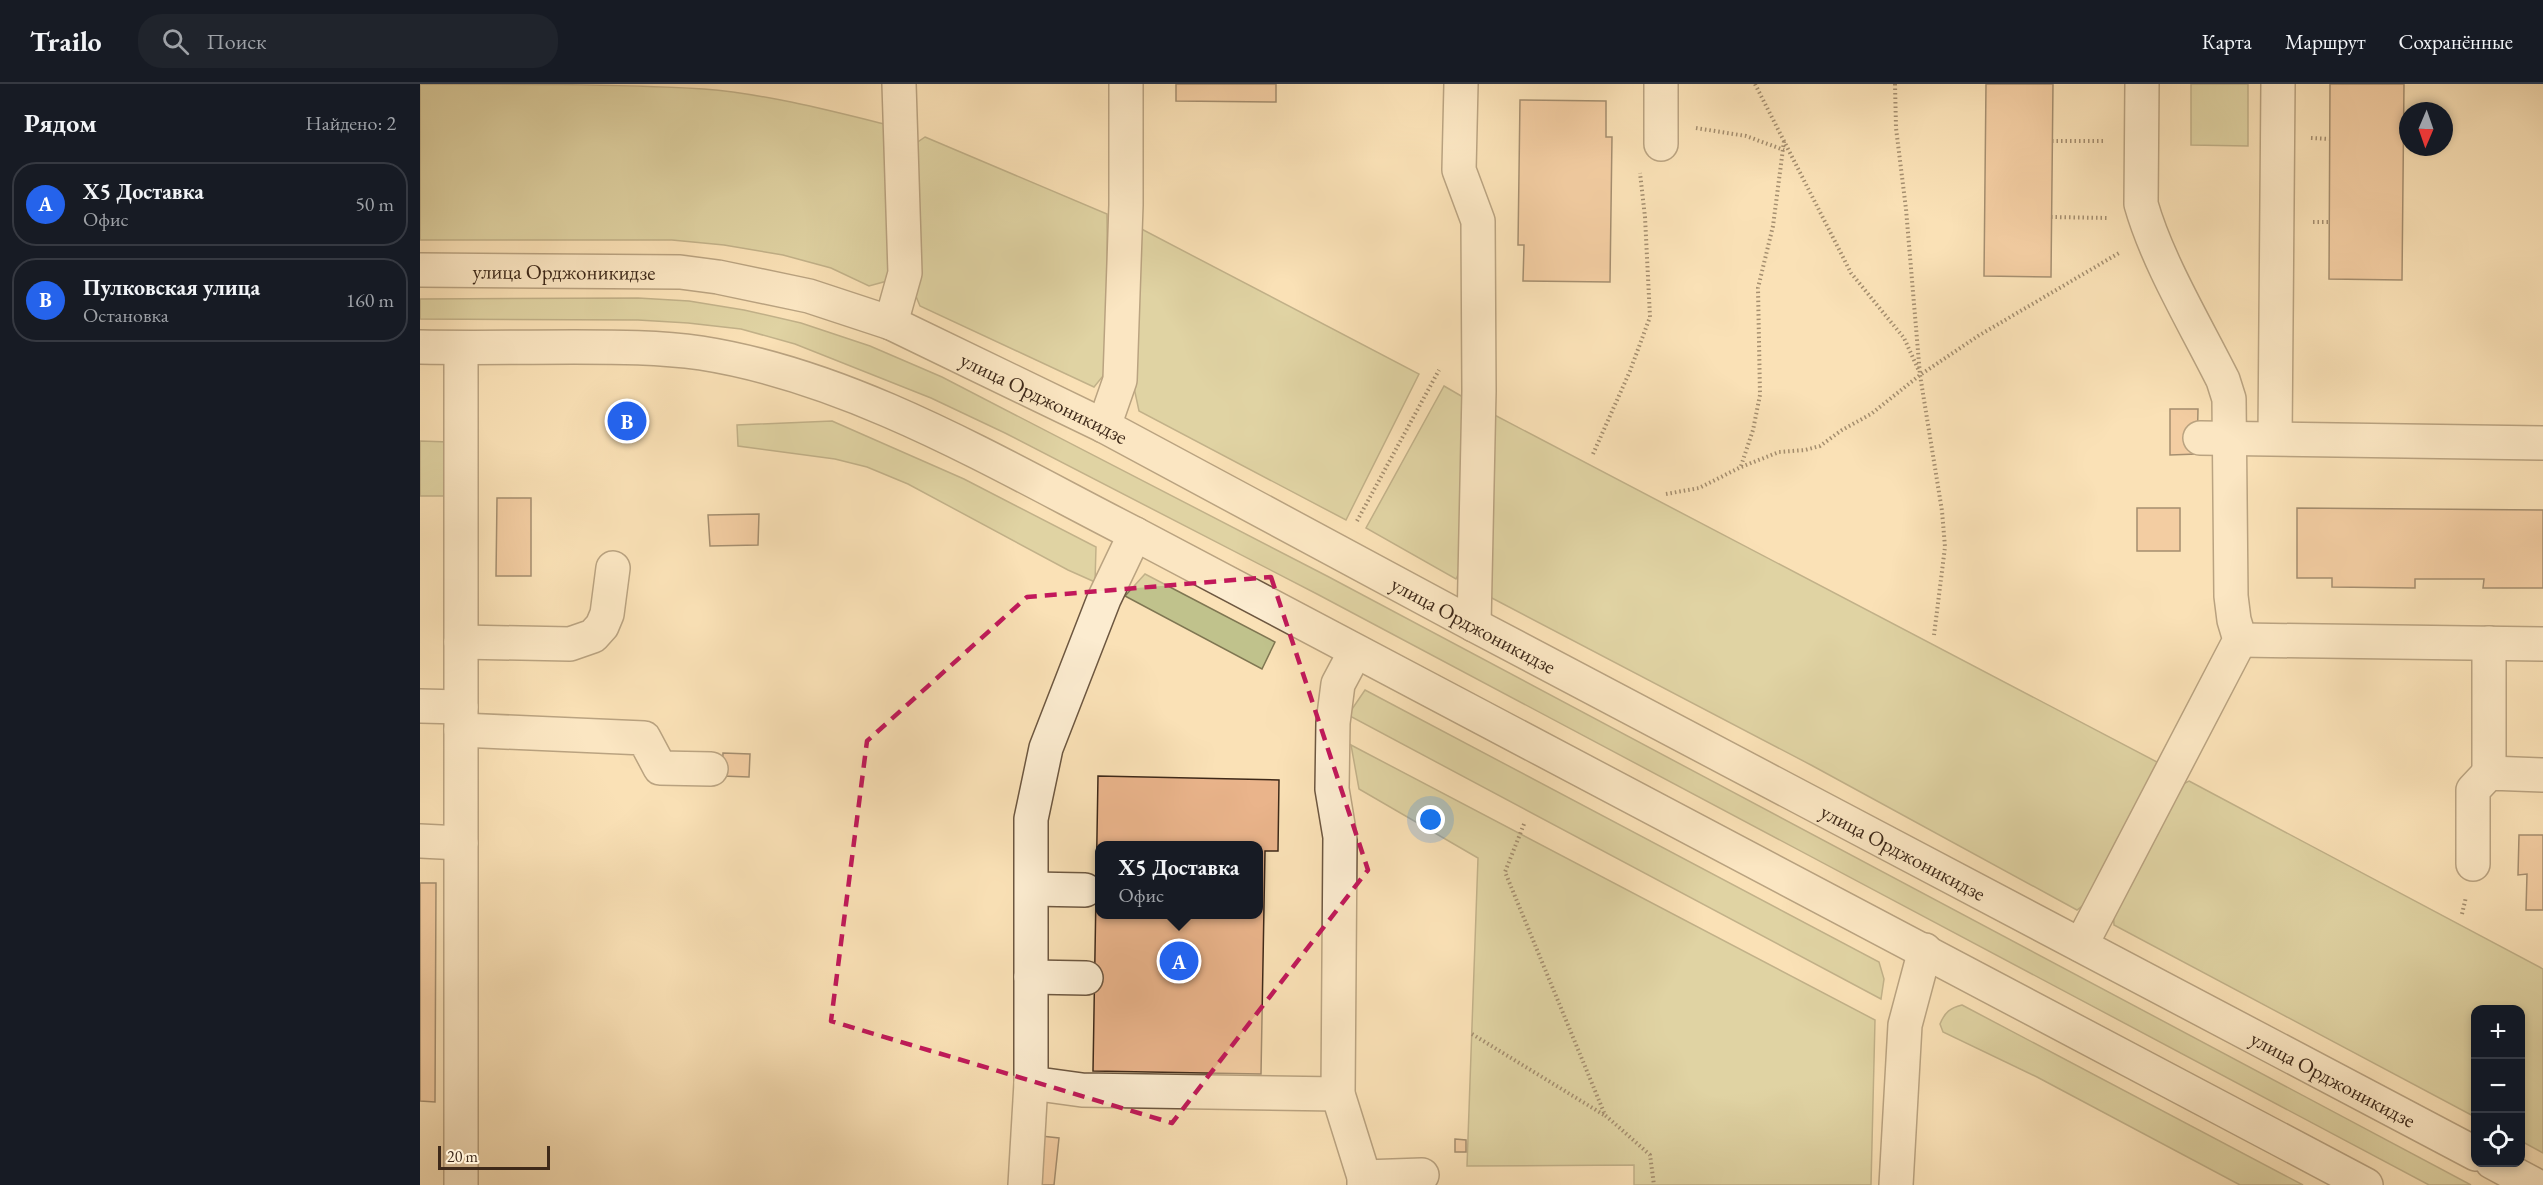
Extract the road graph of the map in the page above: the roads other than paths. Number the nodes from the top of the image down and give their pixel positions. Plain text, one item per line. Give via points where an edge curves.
1 (899, 84) edge
2 (1126, 84) edge
3 (1461, 84) edge
4 (1661, 84) edge
5 (2142, 84) edge
6 (2278, 84) edge
7 (1661, 134) road end
8 (420, 270) edge
9 (891, 323) junction
10 (420, 347) edge
11 (461, 348) junction
12 (1104, 426) junction
13 (2214, 438) junction
14 (2275, 438) junction
15 (2543, 443) edge
16 (1135, 534) junction
17 (613, 568) dead end
18 (1474, 625) junction
19 (2240, 640) junction
20 (461, 642) junction
21 (2489, 644) junction
22 (2543, 644) edge
23 (1355, 652) junction
24 (420, 706) edge
25 (461, 718) junction
26 (711, 769) dead end
27 (2489, 773) junction
28 (2543, 775) edge
29 (420, 841) edge
30 (461, 843) junction
31 (2473, 864) dead end
32 (1032, 889) junction
33 (1084, 890) dead end
34 (2081, 945) junction
35 (1925, 950) junction
36 (1031, 977) junction
37 (1086, 978) dead end
38 (1031, 1083) junction
39 (1338, 1094) junction
40 (2471, 1152) edge
41 (2501, 1167) edge
42 (1422, 1175) dead end
43 (1364, 1181) edge
44 (461, 1185) edge
45 (1025, 1185) edge
46 (1896, 1185) edge
47 (2366, 1185) edge
48 (2535, 1185) edge

1 - 9 street via 905,273
2 - 12 street via 1120,380
3 - 18 street via 1458,170 1478,221
4 - 7 street
5 - 13 street via 2141,204 2229,399
6 - 14 street
8 - 9 street, улица Орджоникидзе via 690,273 809,296
9 - 12 street, улица Орджоникидзе
10 - 11 street
11 - 16 street via 647,347 746,361 832,388 907,420
11 - 20 street
12 - 18 street, улица Орджоникидзе
13 - 14 street
13 - 19 street via 2231,596
14 - 15 street
16 - 23 street
16 - 32 street via 1104,600 1046,748 1032,819
17 - 20 street via 607,614 593,636 570,644
18 - 34 street, улица Орджоникидзе
19 - 21 street
19 - 34 street
20 - 25 street
21 - 22 street
21 - 27 street
23 - 35 street
23 - 39 street via 1338,684 1333,723 1332,789 1340,837
24 - 25 street
25 - 26 street via 644,738 660,768
25 - 30 street
27 - 28 street
27 - 31 street via 2473,790
29 - 30 street
30 - 44 street
32 - 33 street
32 - 36 street
34 - 40 street, улица Орджоникидзе
35 - 46 street via 1905,1025
35 - 47 street
36 - 37 street
36 - 38 street
38 - 39 street via 1082,1090
38 - 45 street
39 - 43 street
41 - 48 street
42 - 43 street

